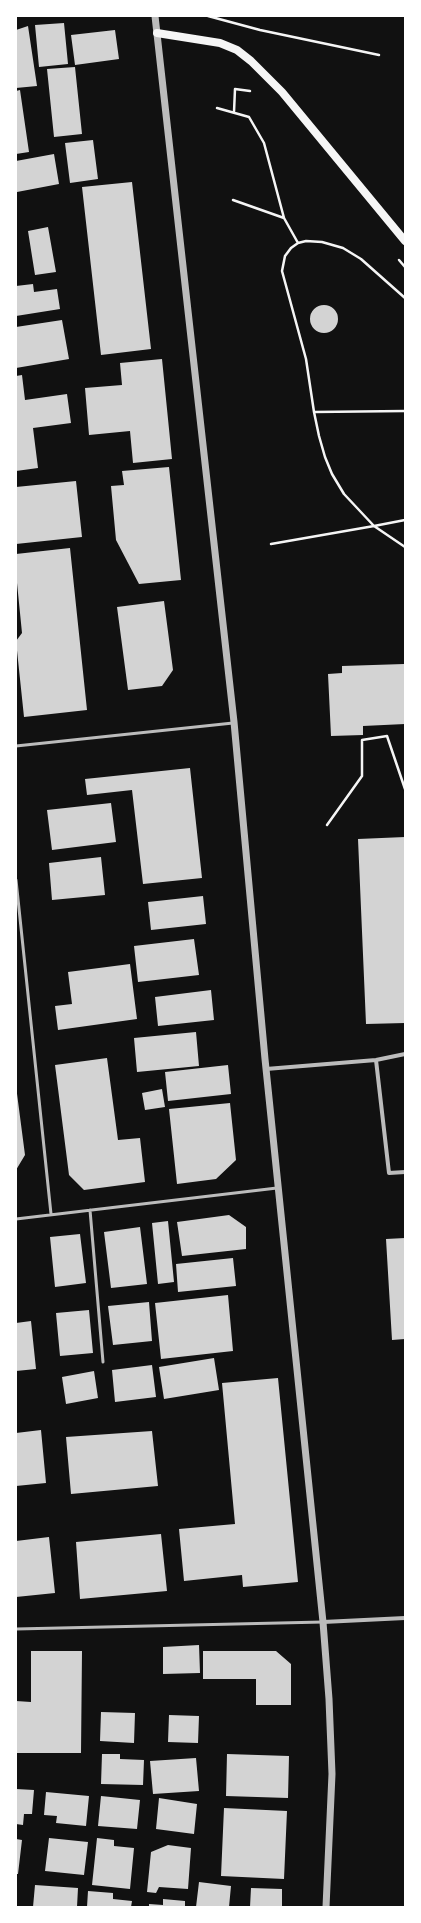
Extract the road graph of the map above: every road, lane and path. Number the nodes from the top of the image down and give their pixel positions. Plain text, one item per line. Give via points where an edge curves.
1 (155, 16) edge
2 (208, 16) edge
3 (157, 33) junction
4 (379, 55) dead end
5 (217, 108) dead end
6 (233, 200) dead end
7 (284, 218) junction
8 (405, 241) edge
9 (298, 243) junction
10 (405, 298) edge
11 (405, 411) edge
12 (314, 412) junction
13 (405, 520) edge
14 (374, 526) junction
15 (271, 544) dead end
16 (405, 547) edge
17 (234, 722) junction
18 (16, 746) edge
19 (405, 788) edge
20 (327, 825) dead end
21 (16, 880) edge
22 (405, 1054) edge
23 (376, 1060) junction
24 (266, 1069) junction
25 (405, 1172) edge
26 (279, 1187) junction
27 (90, 1210) junction
28 (51, 1214) junction
29 (16, 1219) edge
30 (103, 1362) dead end
31 (405, 1618) edge
32 (323, 1622) junction
33 (16, 1629) edge
34 (326, 1907) edge

1 - 3 street
2 - 4 path via 260,30
3 - 8 main road via 220,43 237,50 251,61 282,92
3 - 17 street
5 - 7 path via 249,117 264,144
6 - 7 path
7 - 9 path
9 - 10 path via 322,242 343,248 361,259
9 - 12 path via 285,256 282,271 306,359
11 - 12 path
12 - 14 path via 332,474 344,494
13 - 14 path
14 - 15 path
14 - 16 path
17 - 18 lane
17 - 24 street
19 - 20 path via 387,736 362,740 362,776
21 - 28 lane
22 - 23 street
23 - 24 street
23 - 25 street via 388,1174
24 - 26 street
26 - 27 lane
26 - 32 street
27 - 28 lane
27 - 30 lane
28 - 29 lane
31 - 32 street
32 - 33 lane
32 - 34 street via 330,1699 332,1774

